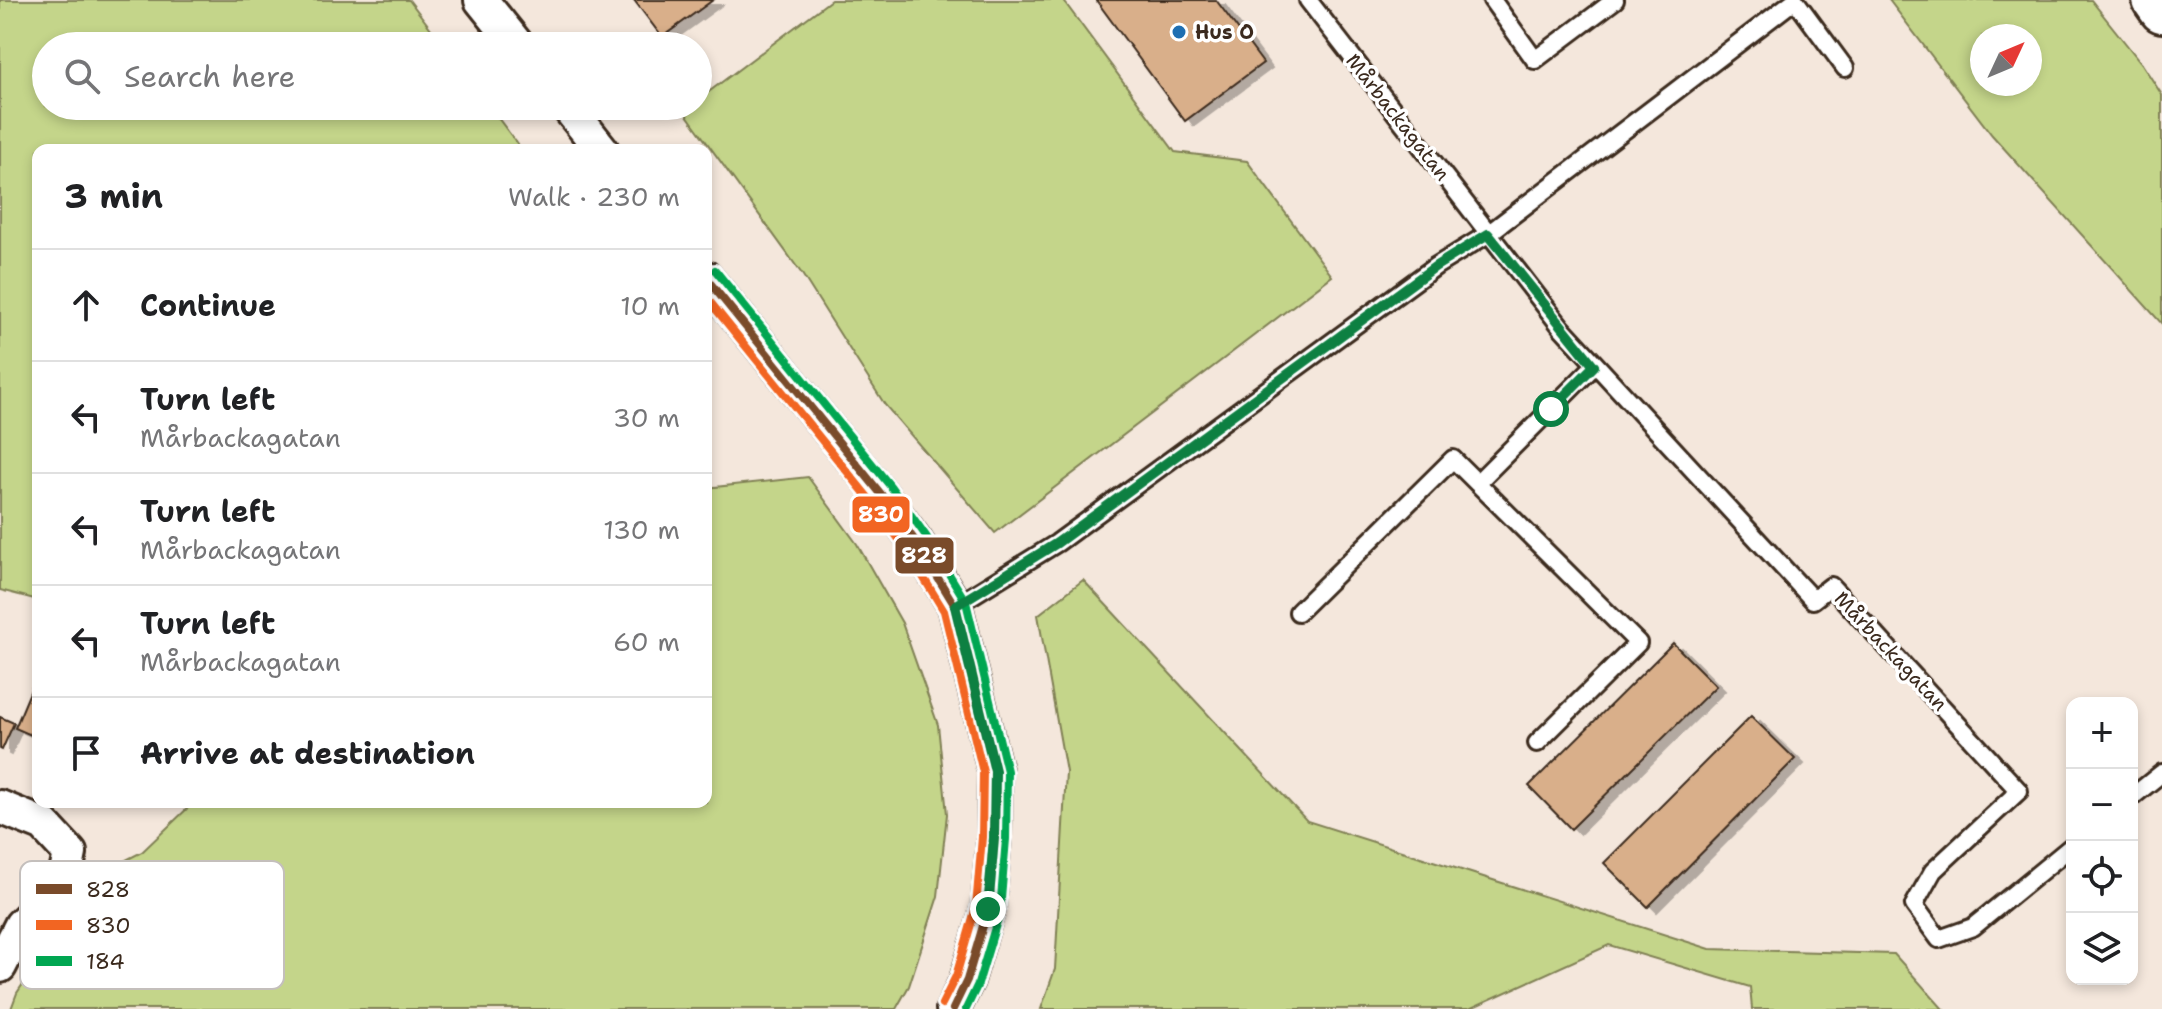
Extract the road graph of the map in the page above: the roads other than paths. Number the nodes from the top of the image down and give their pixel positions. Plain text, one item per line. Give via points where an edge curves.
1 (481, 0) edge
2 (1308, 0) edge
3 (1492, 0) edge
4 (1795, 0) edge
5 (2155, 0) edge
6 (1611, 1) edge
7 (2162, 10) edge
8 (507, 32) edge
9 (1845, 68) dead end
10 (578, 120) edge
11 (597, 144) edge
12 (1488, 234) junction
13 (712, 285) edge
14 (1594, 366) junction
15 (1477, 483) junction
16 (955, 606) junction
17 (1298, 612) dead end
18 (1537, 743) dead end
19 (2162, 773) edge
20 (2138, 792) edge
21 (0, 807) edge
22 (2066, 851) edge
23 (68, 861) edge
24 (20, 927) edge
25 (0, 966) edge
26 (953, 1009) edge

1 - 8 street
2 - 12 lane, Mårbackagatan
3 - 6 lane via 1535,60
4 - 9 lane
4 - 12 lane
5 - 7 highway
10 - 11 street
12 - 14 lane, Mårbackagatan
12 - 16 lane via 1436,266 1057,543
13 - 16 street via 881,494
14 - 15 lane
14 - 22 lane, Mårbackagatan via 1813,600 1831,586 2019,791 1933,871 1914,905 1939,939 1973,927
15 - 17 lane via 1453,459
15 - 18 lane via 1638,643
16 - 26 street via 995,771 988,909
19 - 20 lane
21 - 23 street via 44,825 70,853
24 - 25 street

